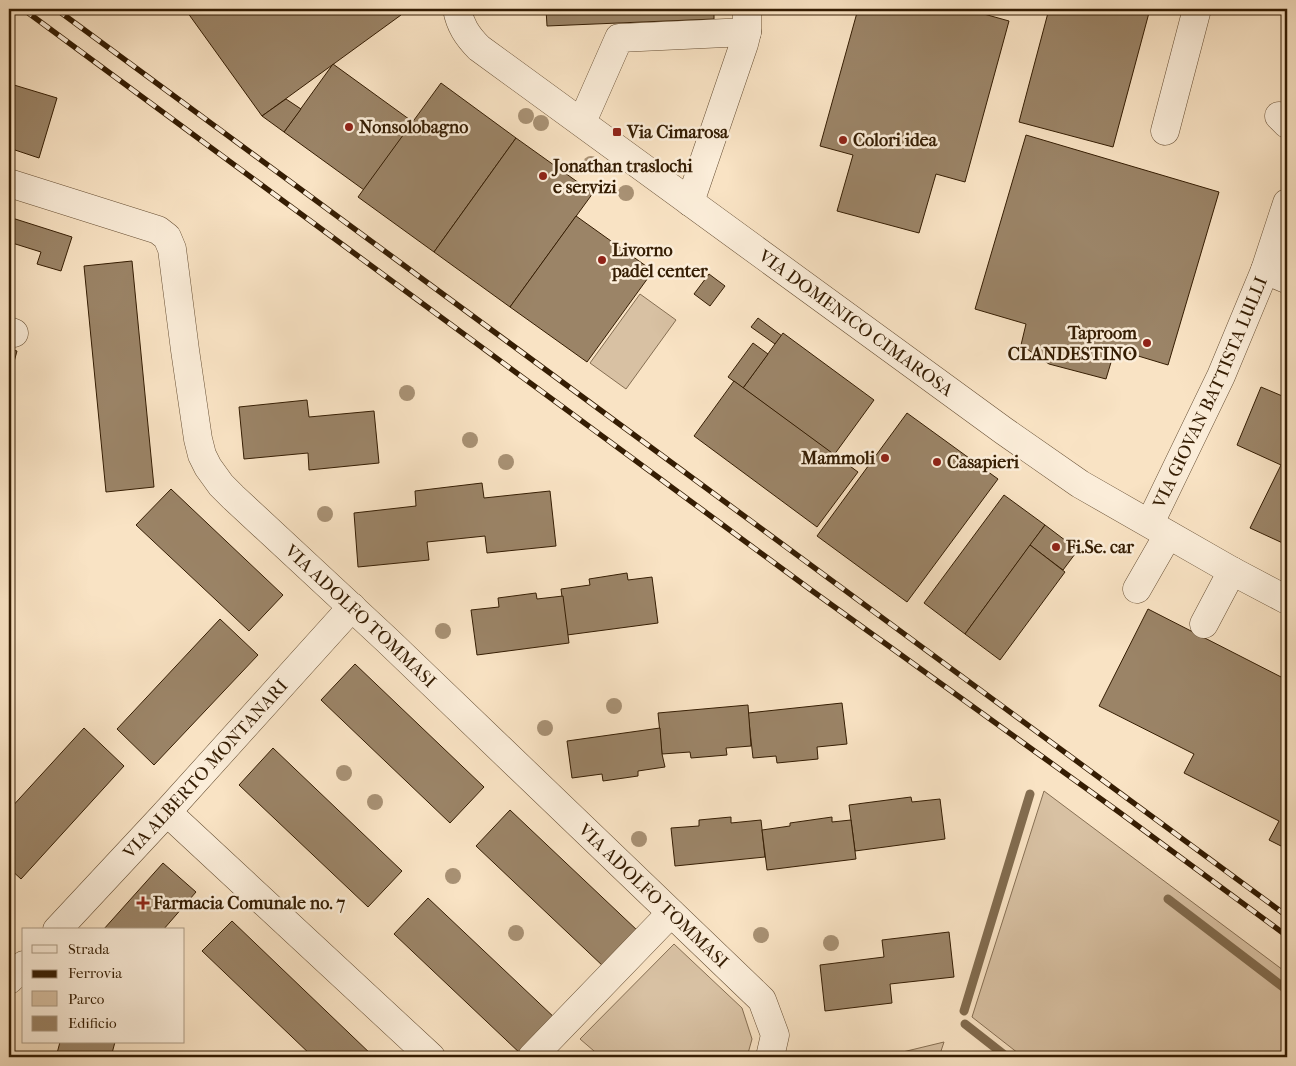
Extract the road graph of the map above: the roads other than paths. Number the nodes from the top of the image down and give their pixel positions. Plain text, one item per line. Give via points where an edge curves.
1 (457, 9) edge
2 (1197, 9) edge
3 (747, 20) edge
4 (582, 122) junction
5 (1165, 131) dead end
6 (9, 183) edge
7 (693, 194) junction
8 (1287, 203) edge
9 (1159, 529) junction
10 (1232, 571) junction
11 (1137, 589) dead end
12 (1287, 600) edge
13 (352, 608) junction
14 (1204, 624) dead end
15 (168, 812) junction
16 (671, 913) junction
17 (59, 928) edge
18 (22, 967) edge
19 (9, 980) edge
20 (431, 1057) edge
21 (532, 1057) edge
22 (770, 1057) edge

1 - 4 street, VIA DOMENICO CIMAROSA via 462,27 479,48
2 - 5 street
3 - 4 street via 619,38
3 - 7 street via 744,44
4 - 7 street, VIA DOMENICO CIMAROSA
6 - 13 street, VIA ADOLFO TOMMASI via 158,230 167,237 172,249 202,455 233,498
7 - 9 street, VIA DOMENICO CIMAROSA via 1004,431 1080,484
8 - 9 street, VIA GIOVAN BATTISTA LULLI via 1275,275 1221,376
9 - 10 street, VIA DOMENICO CIMAROSA
9 - 11 street, VIA GIOVAN BATTISTA LULLI
10 - 12 street, VIA DOMENICO CIMAROSA
10 - 14 street
13 - 15 street, VIA ALBERTO MONTANARI
13 - 16 street, VIA ADOLFO TOMMASI
15 - 17 street, VIA ALBERTO MONTANARI
15 - 20 street
16 - 21 street
16 - 22 street, VIA ADOLFO TOMMASI via 762,1000 775,1035
18 - 19 street

